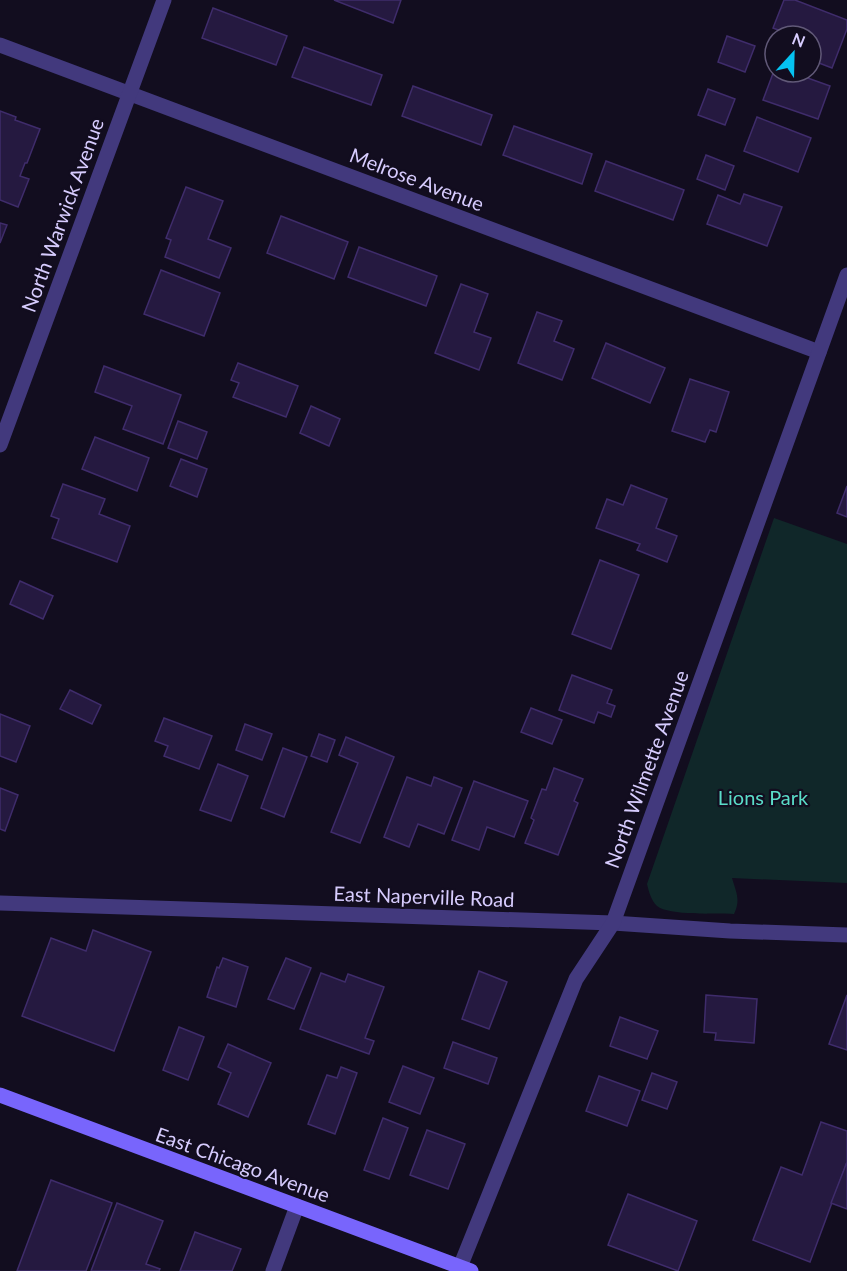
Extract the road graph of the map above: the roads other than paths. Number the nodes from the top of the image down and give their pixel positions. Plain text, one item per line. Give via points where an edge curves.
1 (164, 0) edge
2 (0, 45) edge
3 (129, 94) junction
4 (847, 275) edge
5 (819, 352) junction
6 (0, 445) edge
7 (0, 903) edge
8 (613, 923) junction
9 (847, 935) edge
10 (0, 1095) edge
11 (297, 1206) junction
12 (465, 1269) edge
13 (273, 1271) edge

1 - 3 street, North Warwick Avenue
2 - 3 street, Melrose Avenue
3 - 5 street, Melrose Avenue
3 - 6 street, North Warwick Avenue
4 - 5 street, North Wilmette Avenue
5 - 8 street, North Wilmette Avenue
7 - 8 street, East Naperville Road
8 - 9 street, East Naperville Road
8 - 12 street, North Wilmette Avenue via 576,979
10 - 11 main road, East Chicago Avenue
11 - 12 main road, East Chicago Avenue
11 - 13 street

